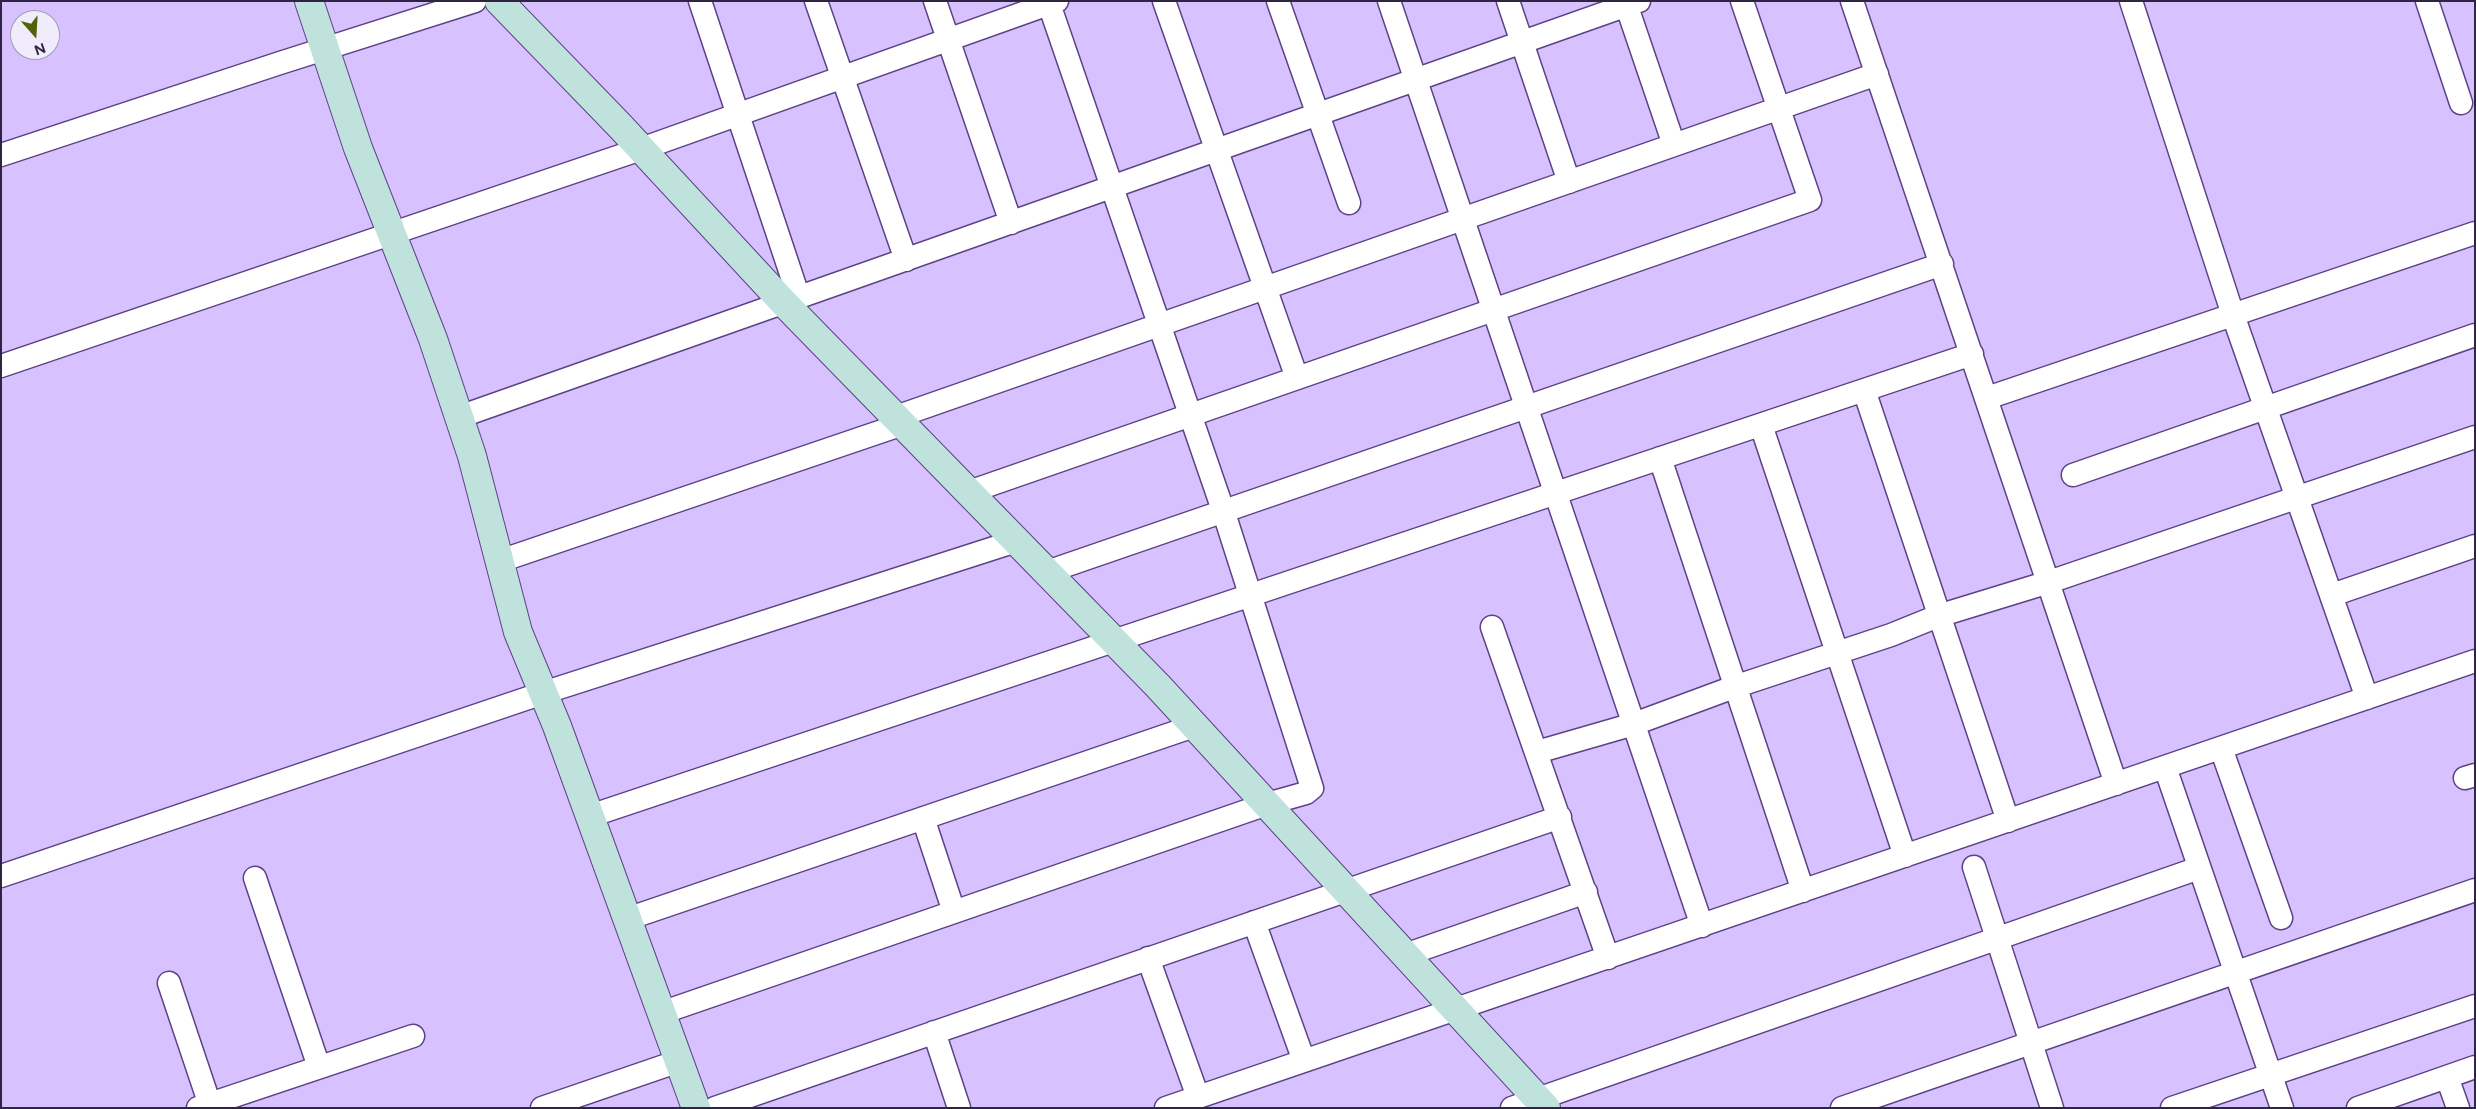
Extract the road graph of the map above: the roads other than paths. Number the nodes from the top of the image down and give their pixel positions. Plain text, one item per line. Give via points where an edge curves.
1 (309, 1) edge
2 (475, 1) edge
3 (498, 1) edge
4 (700, 1) edge
5 (816, 1) edge
6 (935, 1) edge
7 (1164, 1) edge
8 (1278, 1) edge
9 (1388, 1) edge
10 (1508, 1) edge
11 (1742, 1) edge
12 (1852, 1) edge
13 (2131, 1) edge
14 (2427, 1) edge
15 (1051, 2) edge
16 (1630, 3) edge
17 (949, 40) junction
18 (1521, 42) junction
19 (315, 53) junction
20 (1877, 74) junction
21 (842, 78) junction
22 (1415, 80) junction
23 (2461, 103) dead end
24 (1778, 108) junction
25 (738, 115) junction
26 (1317, 115) junction
27 (1674, 145) junction
28 (641, 149) junction
29 (1217, 150) junction
30 (1, 155) edge
31 (1569, 182) junction
32 (1113, 187) junction
33 (1349, 203) dead end
34 (1462, 219) junction
35 (1011, 223) junction
36 (2475, 233) edge
37 (392, 234) junction
38 (906, 260) junction
39 (1942, 264) junction
40 (1266, 288) junction
41 (792, 300) junction
42 (1494, 310) junction
43 (2233, 315) junction
44 (1160, 325) junction
45 (2475, 335) edge
46 (1972, 354) junction
47 (1, 366) edge
48 (1298, 378) junction
49 (1864, 390) junction
50 (1987, 398) junction
51 (1526, 407) junction
52 (2267, 407) junction
53 (1190, 415) junction
54 (459, 417) junction
55 (899, 421) junction
56 (1761, 425) junction
57 (2475, 437) edge
58 (1660, 458) junction
59 (2073, 475) dead end
60 (969, 492) junction
61 (1556, 493) junction
62 (2296, 499) junction
63 (1224, 512) junction
64 (1016, 541) junction
65 (2475, 546) edge
66 (500, 561) junction
67 (1047, 572) junction
68 (2049, 582) junction
69 (1251, 595) junction
70 (2332, 595) junction
71 (1938, 616) junction
72 (1492, 627) dead end
73 (1114, 641) junction
74 (1836, 652) junction
75 (2475, 661) edge
76 (1734, 686) junction
77 (543, 693) junction
78 (2367, 698) junction
79 (1634, 724) junction
80 (1194, 726) junction
81 (2221, 748) junction
82 (1537, 752) junction
83 (2165, 767) junction
84 (2116, 784) junction
85 (1267, 804) junction
86 (590, 816) junction
87 (1560, 817) junction
88 (923, 818) junction
89 (2008, 821) junction
90 (1904, 856) junction
91 (1974, 867) dead end
92 (2199, 868) junction
93 (1, 876) edge
94 (255, 878) dead end
95 (1346, 890) junction
96 (2475, 890) edge
97 (1803, 891) junction
98 (1586, 892) junction
99 (954, 912) junction
100 (2281, 918) dead end
101 (627, 919) junction
102 (1254, 922) junction
103 (1702, 926) junction
104 (1998, 938) junction
105 (1405, 955) junction
106 (1148, 958) junction
107 (1608, 958) junction
108 (2236, 974) junction
109 (169, 983) dead end
110 (2475, 1006) edge
111 (1456, 1010) junction
112 (661, 1012) junction
113 (934, 1032) junction
114 (413, 1036) dead end
115 (2032, 1044) junction
116 (679, 1061) junction
117 (1304, 1061) junction
118 (319, 1067) junction
119 (2475, 1067) edge
120 (2270, 1073) junction
121 (2448, 1077) junction
122 (1198, 1097) junction
123 (579, 1102) edge
124 (1542, 1103) edge
125 (206, 1106) edge
126 (542, 1108) edge
127 (696, 1108) edge
128 (715, 1108) edge
129 (959, 1108) edge
130 (1166, 1108) edge
131 (1512, 1108) edge
132 (1842, 1108) edge
133 (2052, 1108) edge
134 (2172, 1108) edge
135 (2282, 1108) edge
136 (2358, 1108) edge
137 (2458, 1108) edge

1 - 19 main road
2 - 19 street
3 - 28 main road
4 - 25 street
5 - 21 street
6 - 17 street
7 - 29 street
8 - 26 street
9 - 22 street
10 - 18 street
11 - 24 street
12 - 20 street
13 - 43 street
14 - 23 street
15 - 17 street
15 - 32 street
16 - 18 street
16 - 27 street
17 - 21 street
17 - 35 street
18 - 22 street
18 - 31 street
19 - 30 street
19 - 37 main road
20 - 24 street
20 - 39 street
21 - 25 street
21 - 38 street
22 - 26 street
22 - 34 street
24 - 27 street
24 - 42 street via 1810,200
25 - 28 street
25 - 41 street
26 - 29 street
26 - 33 street
27 - 31 street
28 - 37 street
28 - 41 main road
29 - 32 street
29 - 40 street
31 - 34 street
32 - 35 street
32 - 44 street
34 - 40 street
34 - 42 street
35 - 38 street
36 - 43 street
37 - 47 street
37 - 54 main road
38 - 41 street
39 - 46 street
39 - 51 street
40 - 44 street
40 - 48 street
41 - 54 street
41 - 55 main road
42 - 48 street
42 - 51 street
43 - 50 street
43 - 52 street
44 - 53 street
44 - 55 street
45 - 52 street
46 - 49 street
46 - 50 street
48 - 53 street
49 - 56 street
49 - 71 street
50 - 68 street
51 - 61 street
51 - 63 street
52 - 59 street
52 - 62 street
53 - 60 street
53 - 63 street
54 - 66 main road
55 - 60 main road
55 - 66 street
56 - 58 street
56 - 74 street
57 - 62 street
58 - 61 street
58 - 76 street
60 - 64 main road
61 - 69 street
61 - 79 street
62 - 68 street
62 - 70 street
63 - 67 street
63 - 69 street
64 - 67 main road
64 - 77 street
65 - 70 street
66 - 77 main road via 518,632
67 - 73 main road
68 - 71 street
68 - 84 street
69 - 73 street
69 - 85 street via 1312,788 1306,794
70 - 78 street
71 - 74 street
71 - 89 street
72 - 82 street
73 - 80 main road
73 - 86 street
74 - 76 street
74 - 90 street
75 - 78 street
76 - 79 street
76 - 97 street
77 - 86 main road
77 - 93 street
78 - 81 street
79 - 82 street
79 - 103 street
80 - 85 main road
80 - 88 street
81 - 83 street
81 - 100 street
82 - 87 street
83 - 84 street
83 - 92 street
84 - 89 street
85 - 95 main road
85 - 99 street
86 - 101 main road
87 - 95 street
87 - 98 street
88 - 99 street
88 - 101 street
89 - 90 street
90 - 97 street
91 - 104 street
92 - 104 street
92 - 108 street
94 - 118 street
95 - 102 street
95 - 105 main road
96 - 108 street
97 - 103 street
98 - 105 street
98 - 107 street
99 - 112 street
101 - 112 main road
102 - 106 street
102 - 117 street
103 - 107 street
104 - 115 street
104 - 124 street
105 - 111 main road
106 - 113 street
106 - 122 street
107 - 111 street
108 - 115 street
108 - 120 street
109 - 125 street
110 - 120 street
111 - 117 street
111 - 124 main road
112 - 116 main road
113 - 128 street
113 - 129 street
114 - 118 street
115 - 132 street
115 - 133 street
116 - 123 street via 629,1078
116 - 127 main road
117 - 122 street
118 - 125 street
119 - 121 street
120 - 134 street
120 - 135 street
121 - 136 street
121 - 137 street
122 - 130 street
123 - 126 street
124 - 131 street

